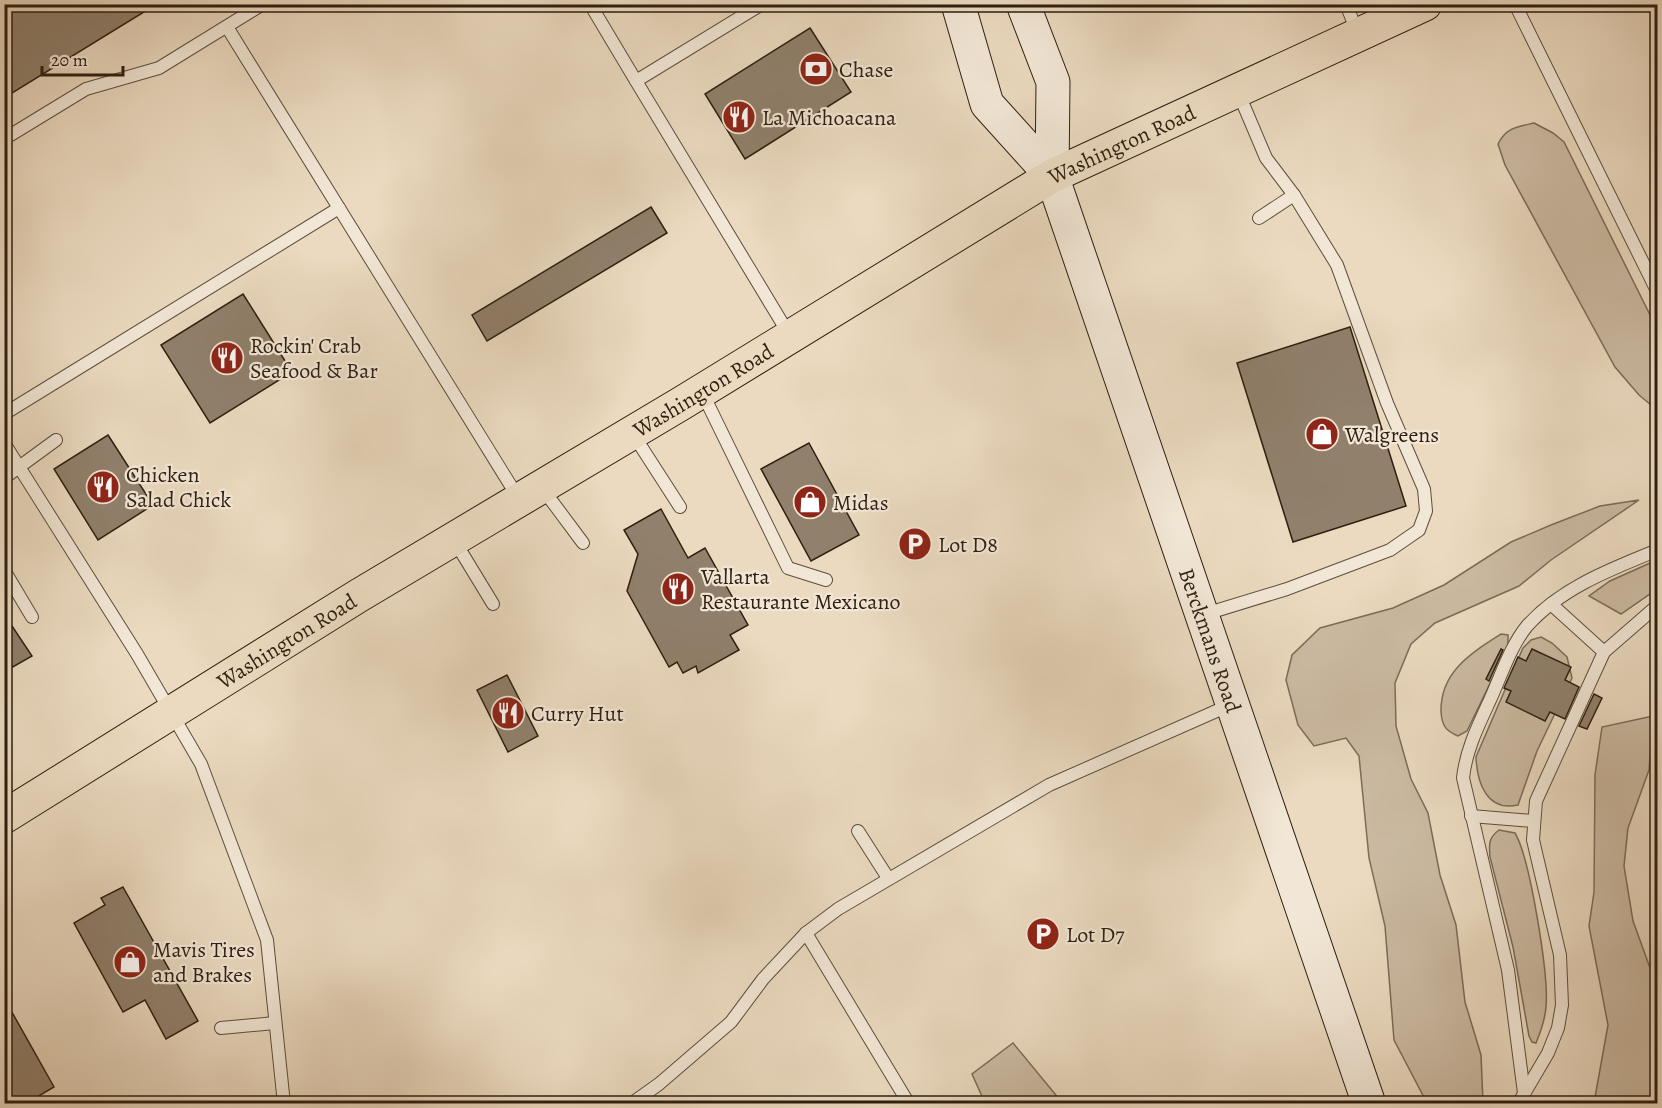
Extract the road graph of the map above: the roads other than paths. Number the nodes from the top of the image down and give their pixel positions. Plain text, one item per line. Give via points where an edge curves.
1 (263, 4) edge
2 (590, 4) edge
3 (762, 4) edge
4 (958, 4) edge
5 (1023, 4) edge
6 (1346, 4) edge
7 (1425, 4) edge
8 (1515, 4) edge
9 (227, 27) junction
10 (1358, 35) junction
11 (636, 81) junction
12 (1237, 91) junction
13 (4, 140) edge
14 (1052, 176) junction
15 (1294, 195) junction
16 (339, 208) junction
17 (1259, 218) dead end
18 (1658, 293) edge
19 (790, 336) junction
20 (702, 391) junction
21 (4, 414) edge
22 (632, 433) junction
23 (56, 440) dead end
24 (4, 443) edge
25 (19, 467) junction
26 (4, 478) edge
27 (530, 493) junction
28 (680, 507) dead end
29 (453, 539) junction
30 (583, 543) dead end
31 (1658, 550) edge
32 (4, 570) edge
33 (826, 580) dead end
34 (493, 604) dead end
35 (1551, 604) junction
36 (1658, 605) edge
37 (1201, 615) junction
38 (32, 617) dead end
39 (1604, 652) junction
40 (1231, 705) junction
41 (170, 714) junction
42 (4, 816) edge
43 (1471, 816) junction
44 (1533, 821) junction
45 (858, 831) dead end
46 (888, 878) junction
47 (806, 933) junction
48 (275, 1023) junction
49 (221, 1028) dead end
50 (1521, 1099) edge
51 (284, 1104) edge
52 (631, 1104) edge
53 (909, 1104) edge
54 (1369, 1104) edge

1 - 9 lane
2 - 11 lane
3 - 11 lane
4 - 14 main road via 987,104
5 - 14 main road via 1053,82
6 - 10 lane
7 - 10 main road, Washington Road
8 - 18 lane
9 - 13 lane via 159,68 86,89
9 - 16 lane
10 - 12 main road, Washington Road
11 - 19 lane
12 - 14 main road, Washington Road
12 - 15 lane via 1266,158
14 - 19 main road, Washington Road
14 - 37 main road, Berckmans Road
15 - 17 lane
15 - 37 lane via 1337,265 1387,403 1424,489 1426,511 1419,530 1390,550 1287,589
16 - 21 lane
16 - 27 lane
19 - 20 main road, Washington Road
20 - 22 main road, Washington Road
20 - 33 lane via 788,568
22 - 27 main road, Washington Road
22 - 28 lane
23 - 25 lane
24 - 25 lane
25 - 26 lane
25 - 41 lane via 137,654
27 - 29 main road, Washington Road
27 - 30 lane
29 - 34 lane
29 - 41 main road, Washington Road
31 - 35 lane via 1607,570
32 - 38 lane
35 - 39 lane
35 - 43 lane via 1520,638 1469,747 1463,778
36 - 39 lane
37 - 40 main road, Berckmans Road
39 - 44 lane via 1541,786
40 - 46 lane via 1049,785
40 - 54 main road, Berckmans Road
41 - 42 main road, Washington Road
41 - 48 lane via 201,764 267,940
43 - 44 lane
43 - 50 lane via 1508,970
44 - 50 lane via 1536,857 1560,955 1562,1005 1548,1053
45 - 46 lane
46 - 47 lane
47 - 52 lane via 730,1022
47 - 53 lane
48 - 49 lane
48 - 51 lane

